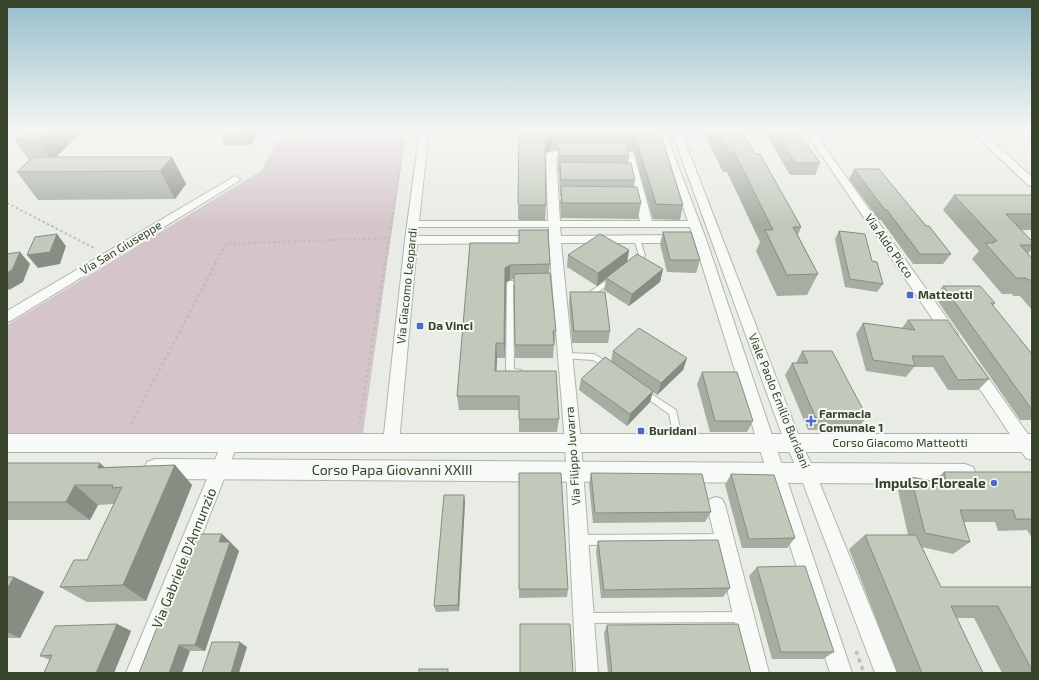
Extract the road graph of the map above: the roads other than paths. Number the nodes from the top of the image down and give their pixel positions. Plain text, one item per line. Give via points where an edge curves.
1 (420, 161) edge
2 (553, 161) edge
3 (630, 161) edge
4 (672, 161) edge
5 (687, 161) edge
6 (831, 161) edge
7 (1008, 161) edge
8 (235, 179) dead end
9 (1032, 183) edge
10 (413, 224) junction
11 (555, 224) junction
12 (647, 224) junction
13 (694, 224) junction
14 (555, 239) junction
15 (637, 239) junction
16 (700, 239) junction
17 (411, 240) junction
18 (629, 265) edge
19 (617, 275) edge
20 (531, 283) edge
21 (580, 298) edge
22 (7, 317) edge
23 (958, 345) edge
24 (565, 356) junction
25 (967, 358) edge
26 (612, 370) edge
27 (524, 372) edge
28 (637, 386) edge
29 (7, 443) edge
30 (230, 443) junction
31 (391, 443) junction
32 (573, 443) junction
33 (679, 443) junction
34 (767, 443) junction
35 (793, 443) junction
36 (1030, 446) edge
37 (138, 469) edge
38 (220, 469) junction
39 (574, 471) junction
40 (776, 474) junction
41 (808, 474) junction
42 (986, 474) edge
43 (716, 505) dead end
44 (724, 539) junction
45 (578, 540) junction
46 (744, 617) junction
47 (583, 618) junction
48 (137, 673) edge
49 (587, 673) edge
50 (758, 673) edge
51 (841, 673) edge
52 (886, 673) edge

1 - 10 street, Via Giacomo Leopardi
2 - 11 street, Via Filippo Juvarra via 558,199
3 - 12 street, Via Filippo Juvarra via 637,199
4 - 13 street, Viale Paolo Emilio Buridani
5 - 35 street, Viale Paolo Emilio Buridani
6 - 23 street, Via Aldo Picco
7 - 9 street
8 - 22 street, Via San Giuseppe
10 - 11 street
10 - 17 street, Via Giacomo Leopardi
11 - 12 street
11 - 14 street, Via Filippo Juvarra
12 - 13 street
13 - 16 street, Viale Paolo Emilio Buridani
14 - 15 street
14 - 17 street
14 - 24 street, Via Filippo Juvarra via 555,282 564,298
15 - 16 street
15 - 18 lane via 642,256
16 - 34 street, Viale Paolo Emilio Buridani
17 - 31 street, Via Giacomo Leopardi
19 - 21 lane via 586,298
20 - 27 lane via 510,283 510,372
24 - 26 lane via 594,357
24 - 32 street, Via Filippo Juvarra via 563,371
25 - 36 street
28 - 33 lane via 673,412
29 - 30 street
30 - 31 street
30 - 38 street, Via Gabriele D'Annunzio
31 - 32 street
32 - 33 street
32 - 39 street, Via Filippo Juvarra
33 - 34 street
34 - 35 street, Corso Giacomo Matteotti
34 - 40 street, Viale Paolo Emilio Buridani
35 - 36 street, Corso Giacomo Matteotti
35 - 41 street, Viale Paolo Emilio Buridani
37 - 38 street, Corso Papa Giovanni XXIII
38 - 39 street, Corso Papa Giovanni XXIII
38 - 48 street, Via Gabriele D'Annunzio
39 - 40 street, Corso Papa Giovanni XXIII
39 - 45 street, Via Filippo Juvarra
40 - 41 street
40 - 51 street, Viale Paolo Emilio Buridani
41 - 42 street
41 - 52 street, Viale Paolo Emilio Buridani
43 - 44 street
44 - 45 lane
44 - 46 street
45 - 47 street, Via Filippo Juvarra
46 - 47 lane
46 - 50 street
47 - 49 street, Via Filippo Juvarra

